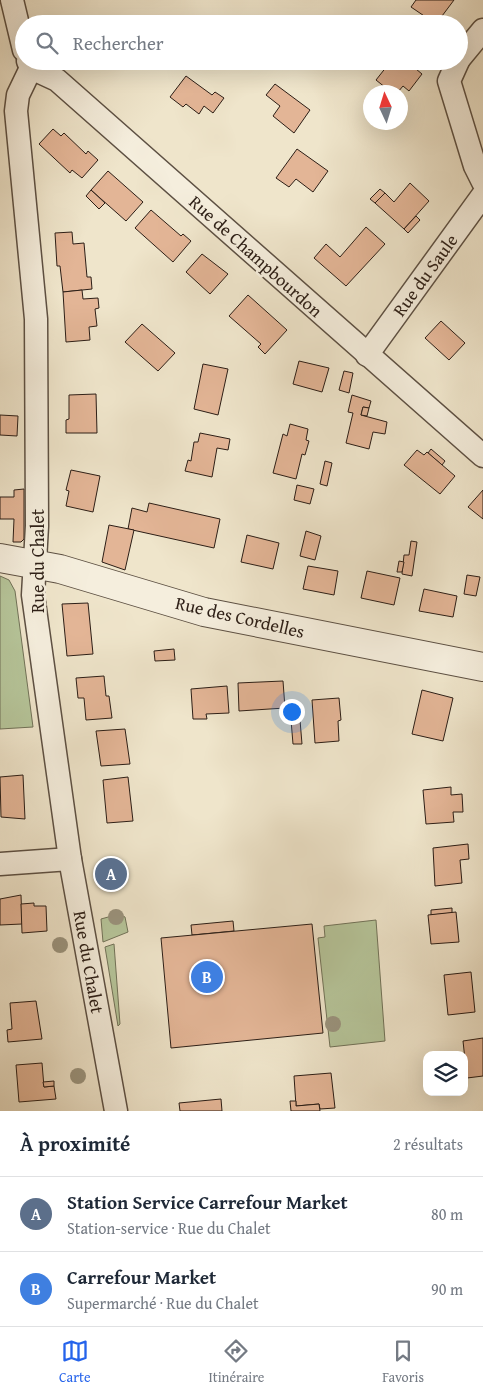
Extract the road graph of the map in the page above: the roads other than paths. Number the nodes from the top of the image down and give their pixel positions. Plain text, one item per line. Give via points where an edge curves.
1 (12, 0) edge
2 (16, 15) edge
3 (483, 30) edge
4 (468, 48) edge
5 (24, 70) edge
6 (42, 70) edge
7 (454, 70) edge
8 (483, 182) edge
9 (483, 195) edge
10 (367, 355) junction
11 (483, 456) edge
12 (0, 558) edge
13 (36, 564) junction
14 (483, 666) edge
15 (70, 859) junction
16 (0, 864) edge
17 (116, 1111) edge

1 - 2 street
3 - 4 street
5 - 13 street, Rue du Chalet via 16,111 36,319
6 - 10 street, Rue de Champbourdon
7 - 8 street via 449,81
9 - 10 street, Rue du Saule
10 - 11 street, Rue de Champbourdon
12 - 13 street, Rue des Cordelles
13 - 14 street, Rue des Cordelles via 204,612
13 - 15 street, Rue du Chalet via 34,595
15 - 16 street
15 - 17 street, Rue du Chalet

